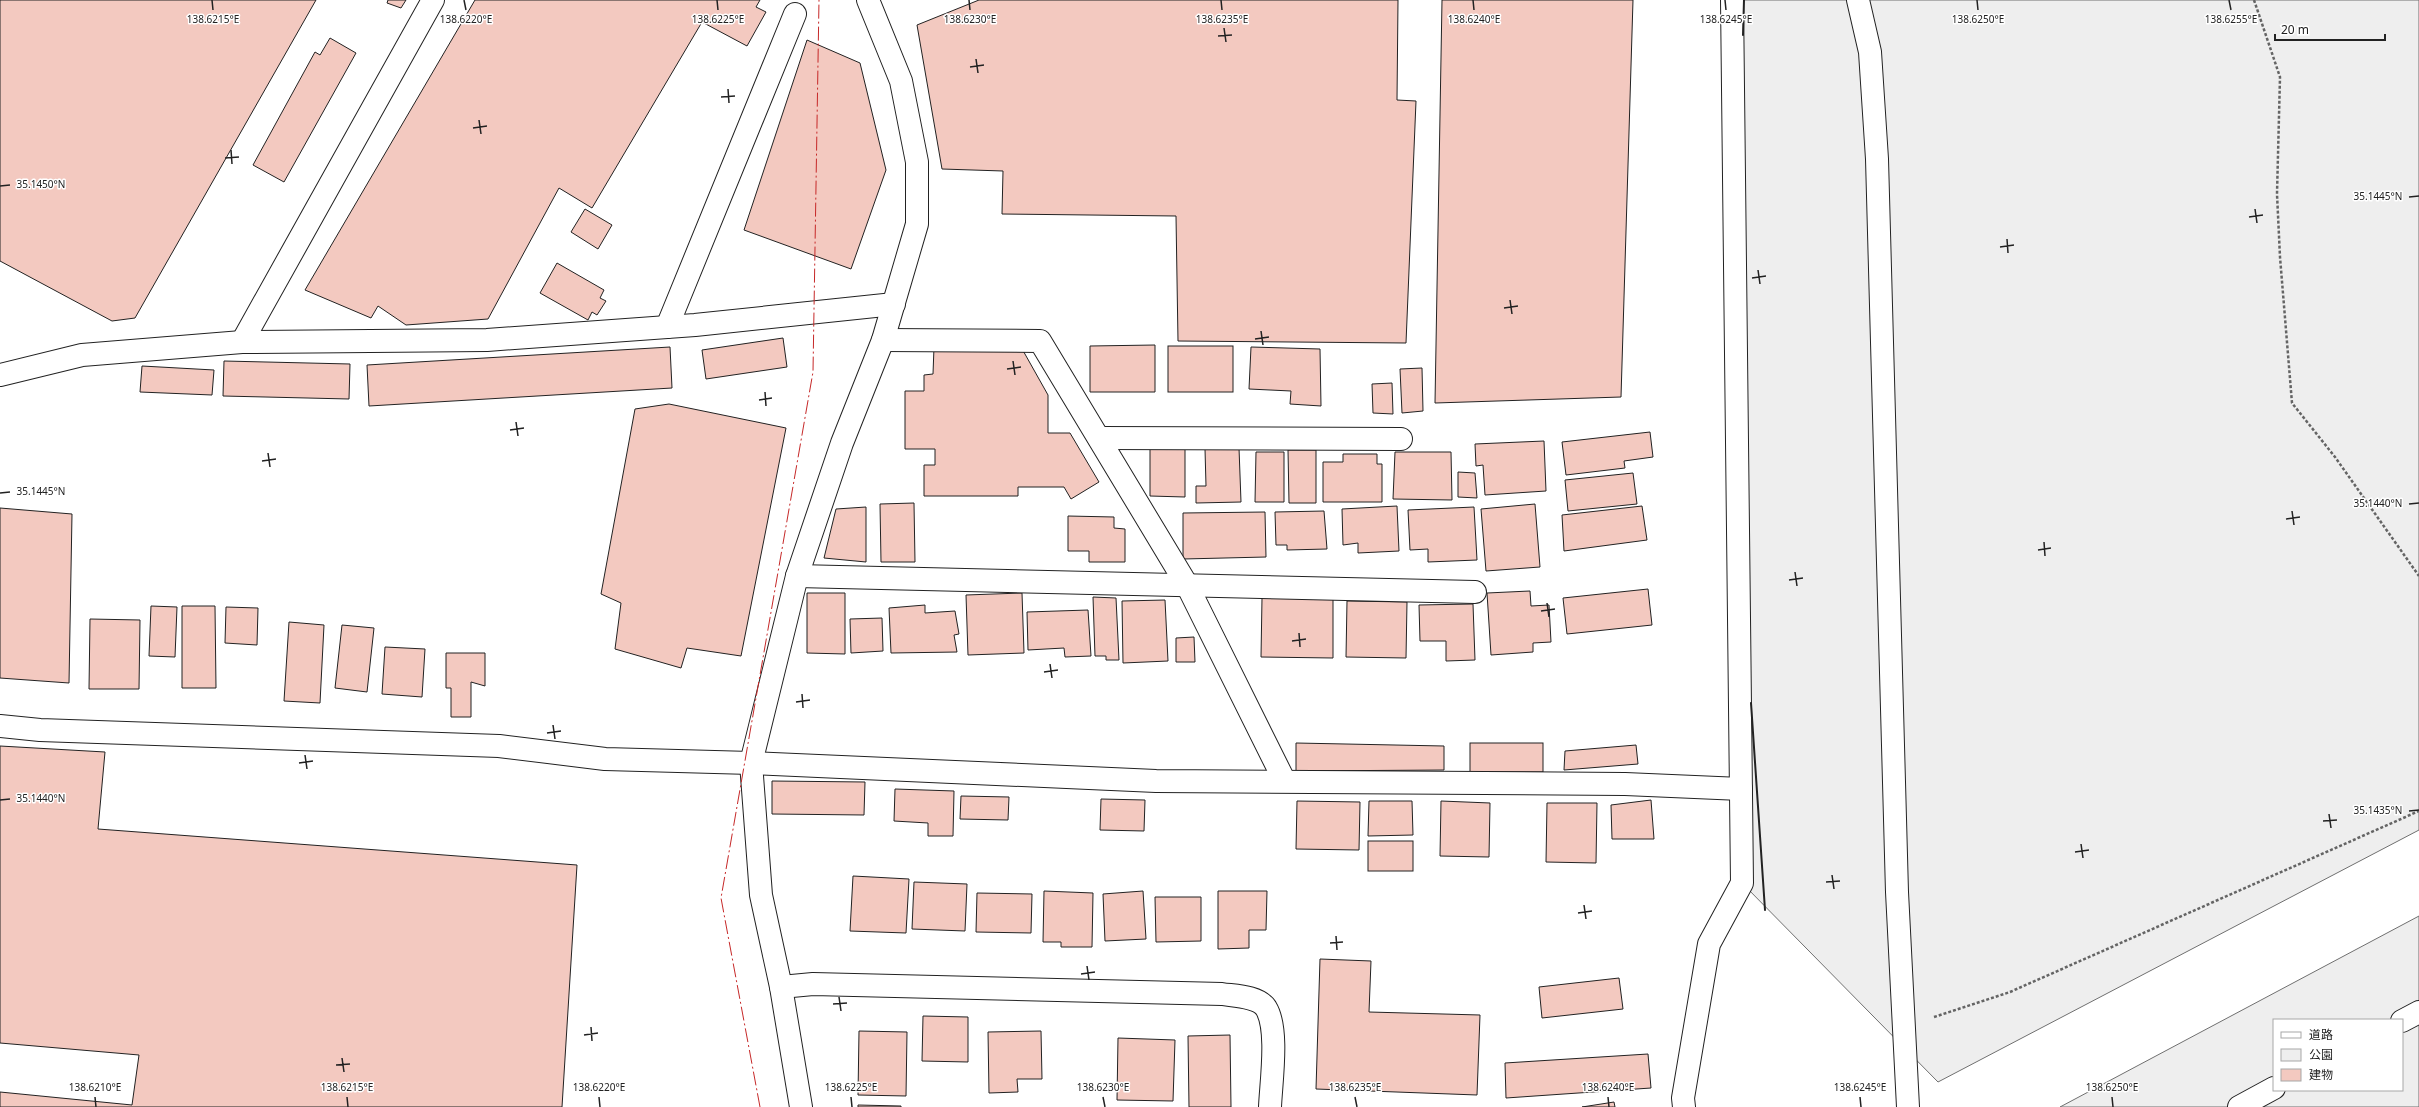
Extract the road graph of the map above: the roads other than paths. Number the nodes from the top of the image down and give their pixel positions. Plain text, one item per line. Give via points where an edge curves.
1 (433, 0) edge
2 (868, 0) edge
3 (1732, 0) edge
4 (1858, 0) edge
5 (796, 14) dead end
6 (894, 304) junction
7 (667, 327) junction
8 (883, 340) junction
9 (242, 342) junction
10 (0, 375) edge
11 (1099, 438) junction
12 (1401, 439) dead end
13 (797, 576) junction
14 (1187, 585) junction
15 (1476, 592) dead end
16 (0, 726) edge
17 (751, 763) junction
18 (1284, 780) junction
19 (1741, 789) junction
20 (781, 987) junction
21 (2419, 1012) edge
22 (2403, 1020) edge
23 (2273, 1089) edge
24 (801, 1107) edge
25 (1270, 1107) edge
26 (1684, 1107) edge
27 (1908, 1107) edge
28 (2238, 1107) edge

1 - 9 street
2 - 6 street via 901,81 918,162 917,224
3 - 19 street
4 - 27 street via 1870,52 1877,159 1896,884
5 - 7 street
6 - 7 street
6 - 8 street
7 - 9 street via 486,340
8 - 11 street via 1040,341
8 - 13 street via 842,443
9 - 10 street via 82,355
11 - 12 street
11 - 14 street
13 - 14 street
13 - 17 street
14 - 15 street
14 - 18 street
16 - 17 street via 40,730 500,746 605,759
17 - 18 street via 1156,781
17 - 20 street via 761,895
18 - 19 street via 1625,784
19 - 26 street via 1742,883 1709,944 1683,1098
20 - 24 street
20 - 25 street via 813,984 1222,994 1250,998 1265,1007 1271,1022
21 - 22 street
23 - 28 street

